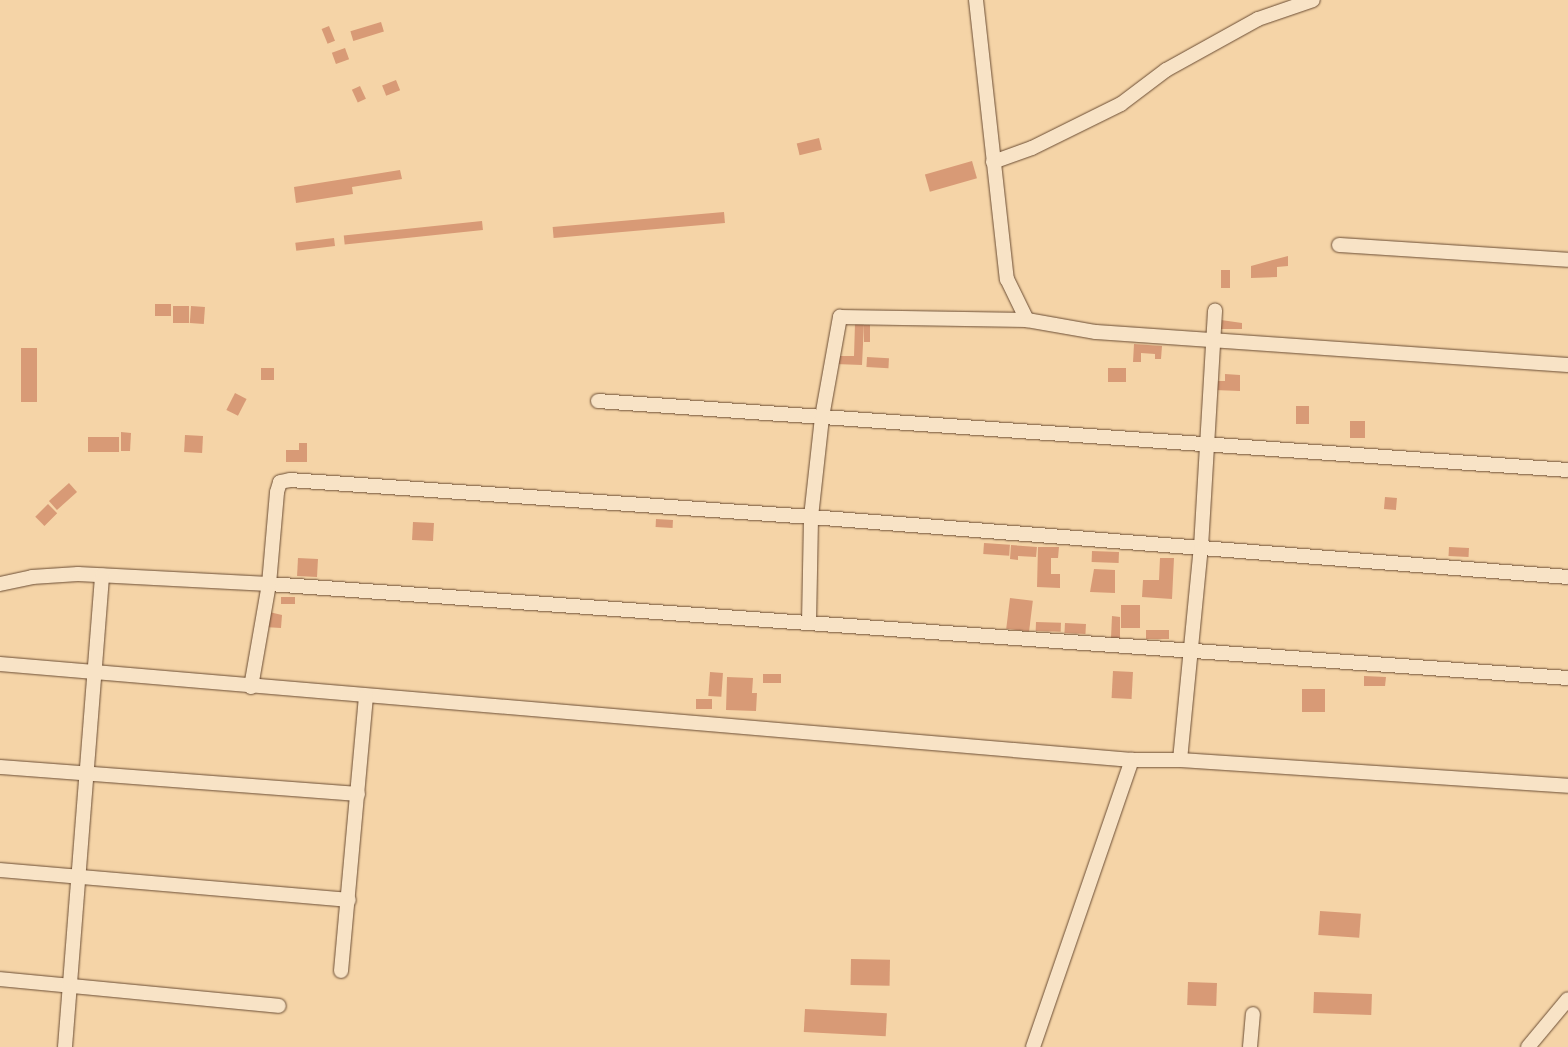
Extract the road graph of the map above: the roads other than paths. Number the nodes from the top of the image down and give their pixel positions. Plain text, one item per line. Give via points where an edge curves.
1 (976, 0) edge
2 (1313, 0) edge
3 (993, 162) junction
4 (1339, 244) dead end
5 (1568, 260) edge
6 (1215, 310) dead end
7 (1027, 320) junction
8 (1215, 341) junction
9 (1568, 365) edge
10 (598, 401) dead end
11 (822, 417) junction
12 (1209, 445) junction
13 (1568, 470) edge
14 (811, 517) junction
15 (1201, 547) junction
16 (102, 575) junction
17 (1568, 577) edge
18 (0, 584) edge
19 (269, 584) junction
20 (809, 623) junction
21 (1192, 653) junction
22 (0, 664) edge
23 (94, 673) junction
24 (1568, 678) edge
25 (251, 687) junction
26 (366, 696) junction
27 (1132, 760) junction
28 (1180, 760) junction
29 (0, 767) edge
30 (86, 776) junction
31 (1568, 786) edge
32 (358, 794) junction
33 (0, 870) edge
34 (78, 877) junction
35 (349, 900) junction
36 (341, 971) dead end
37 (0, 979) edge
38 (70, 986) junction
39 (1568, 999) edge
40 (279, 1006) dead end
41 (1253, 1014) dead end
42 (65, 1047) edge
43 (1033, 1047) edge
44 (1250, 1047) edge
45 (1528, 1047) edge

1 - 3 street
2 - 3 street via 1258,19 1166,70 1121,104 1032,148
3 - 7 street via 1007,279
4 - 5 street
6 - 8 street
7 - 8 street via 1096,332
7 - 11 street via 840,317
8 - 9 street
8 - 12 street
10 - 11 street
11 - 12 street
11 - 14 street
12 - 13 street
12 - 15 street
14 - 15 street
14 - 19 street via 290,480 280,482 277,492
14 - 20 street
15 - 17 street
15 - 21 street
16 - 18 street via 32,577
16 - 19 street
16 - 23 street
19 - 20 street
19 - 25 street
20 - 21 street
21 - 24 street
21 - 28 street
22 - 23 street
23 - 25 street
23 - 30 street
25 - 26 street
26 - 27 street
26 - 32 street
27 - 28 street
27 - 43 street
28 - 31 street
29 - 30 street
30 - 32 street
30 - 34 street
32 - 35 street
33 - 34 street
34 - 35 street
34 - 38 street
35 - 36 street
37 - 38 street
38 - 40 street
38 - 42 street
39 - 45 street
41 - 44 street

